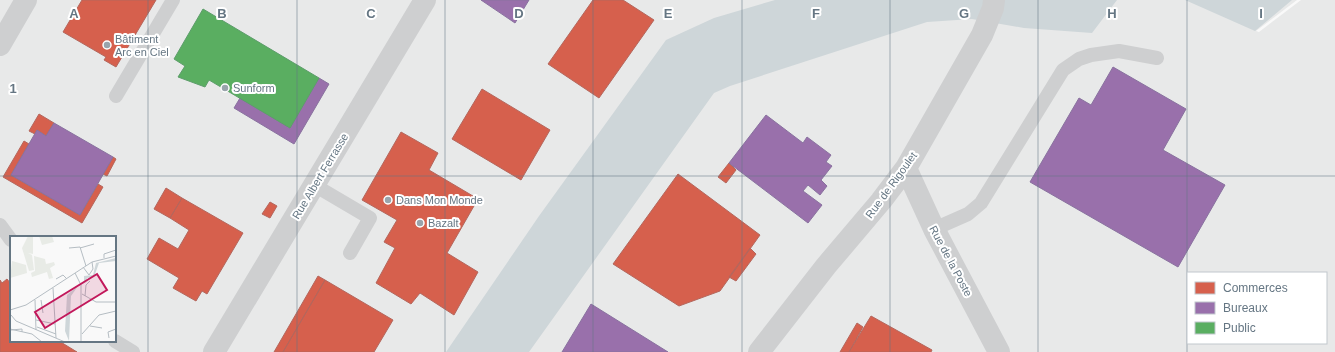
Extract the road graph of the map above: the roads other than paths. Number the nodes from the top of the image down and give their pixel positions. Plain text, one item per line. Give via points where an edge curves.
1 (26, 0) edge
2 (173, 0) edge
3 (425, 0) edge
4 (994, 0) edge
5 (0, 45) edge
6 (1157, 58) dead end
7 (116, 96) dead end
8 (906, 168) junction
9 (314, 185) junction
10 (0, 225) edge
11 (934, 229) junction
12 (10, 239) edge
13 (350, 253) dead end
14 (116, 342) edge
15 (133, 352) edge
16 (214, 352) edge
17 (759, 352) edge
18 (999, 352) edge

1 - 5 street
2 - 7 lane
3 - 9 street, Rue Albert Ferrasse
4 - 8 street, Rue de Rigoulet via 982,35
6 - 11 lane via 1119,51 1079,59 1063,70 981,203 968,214
8 - 11 street, Rue de la Poste
8 - 17 street, Rue de Rigoulet
9 - 13 lane via 370,218
9 - 16 street, Rue Albert Ferrasse
10 - 12 lane
11 - 18 street, Rue de la Poste
14 - 15 lane

